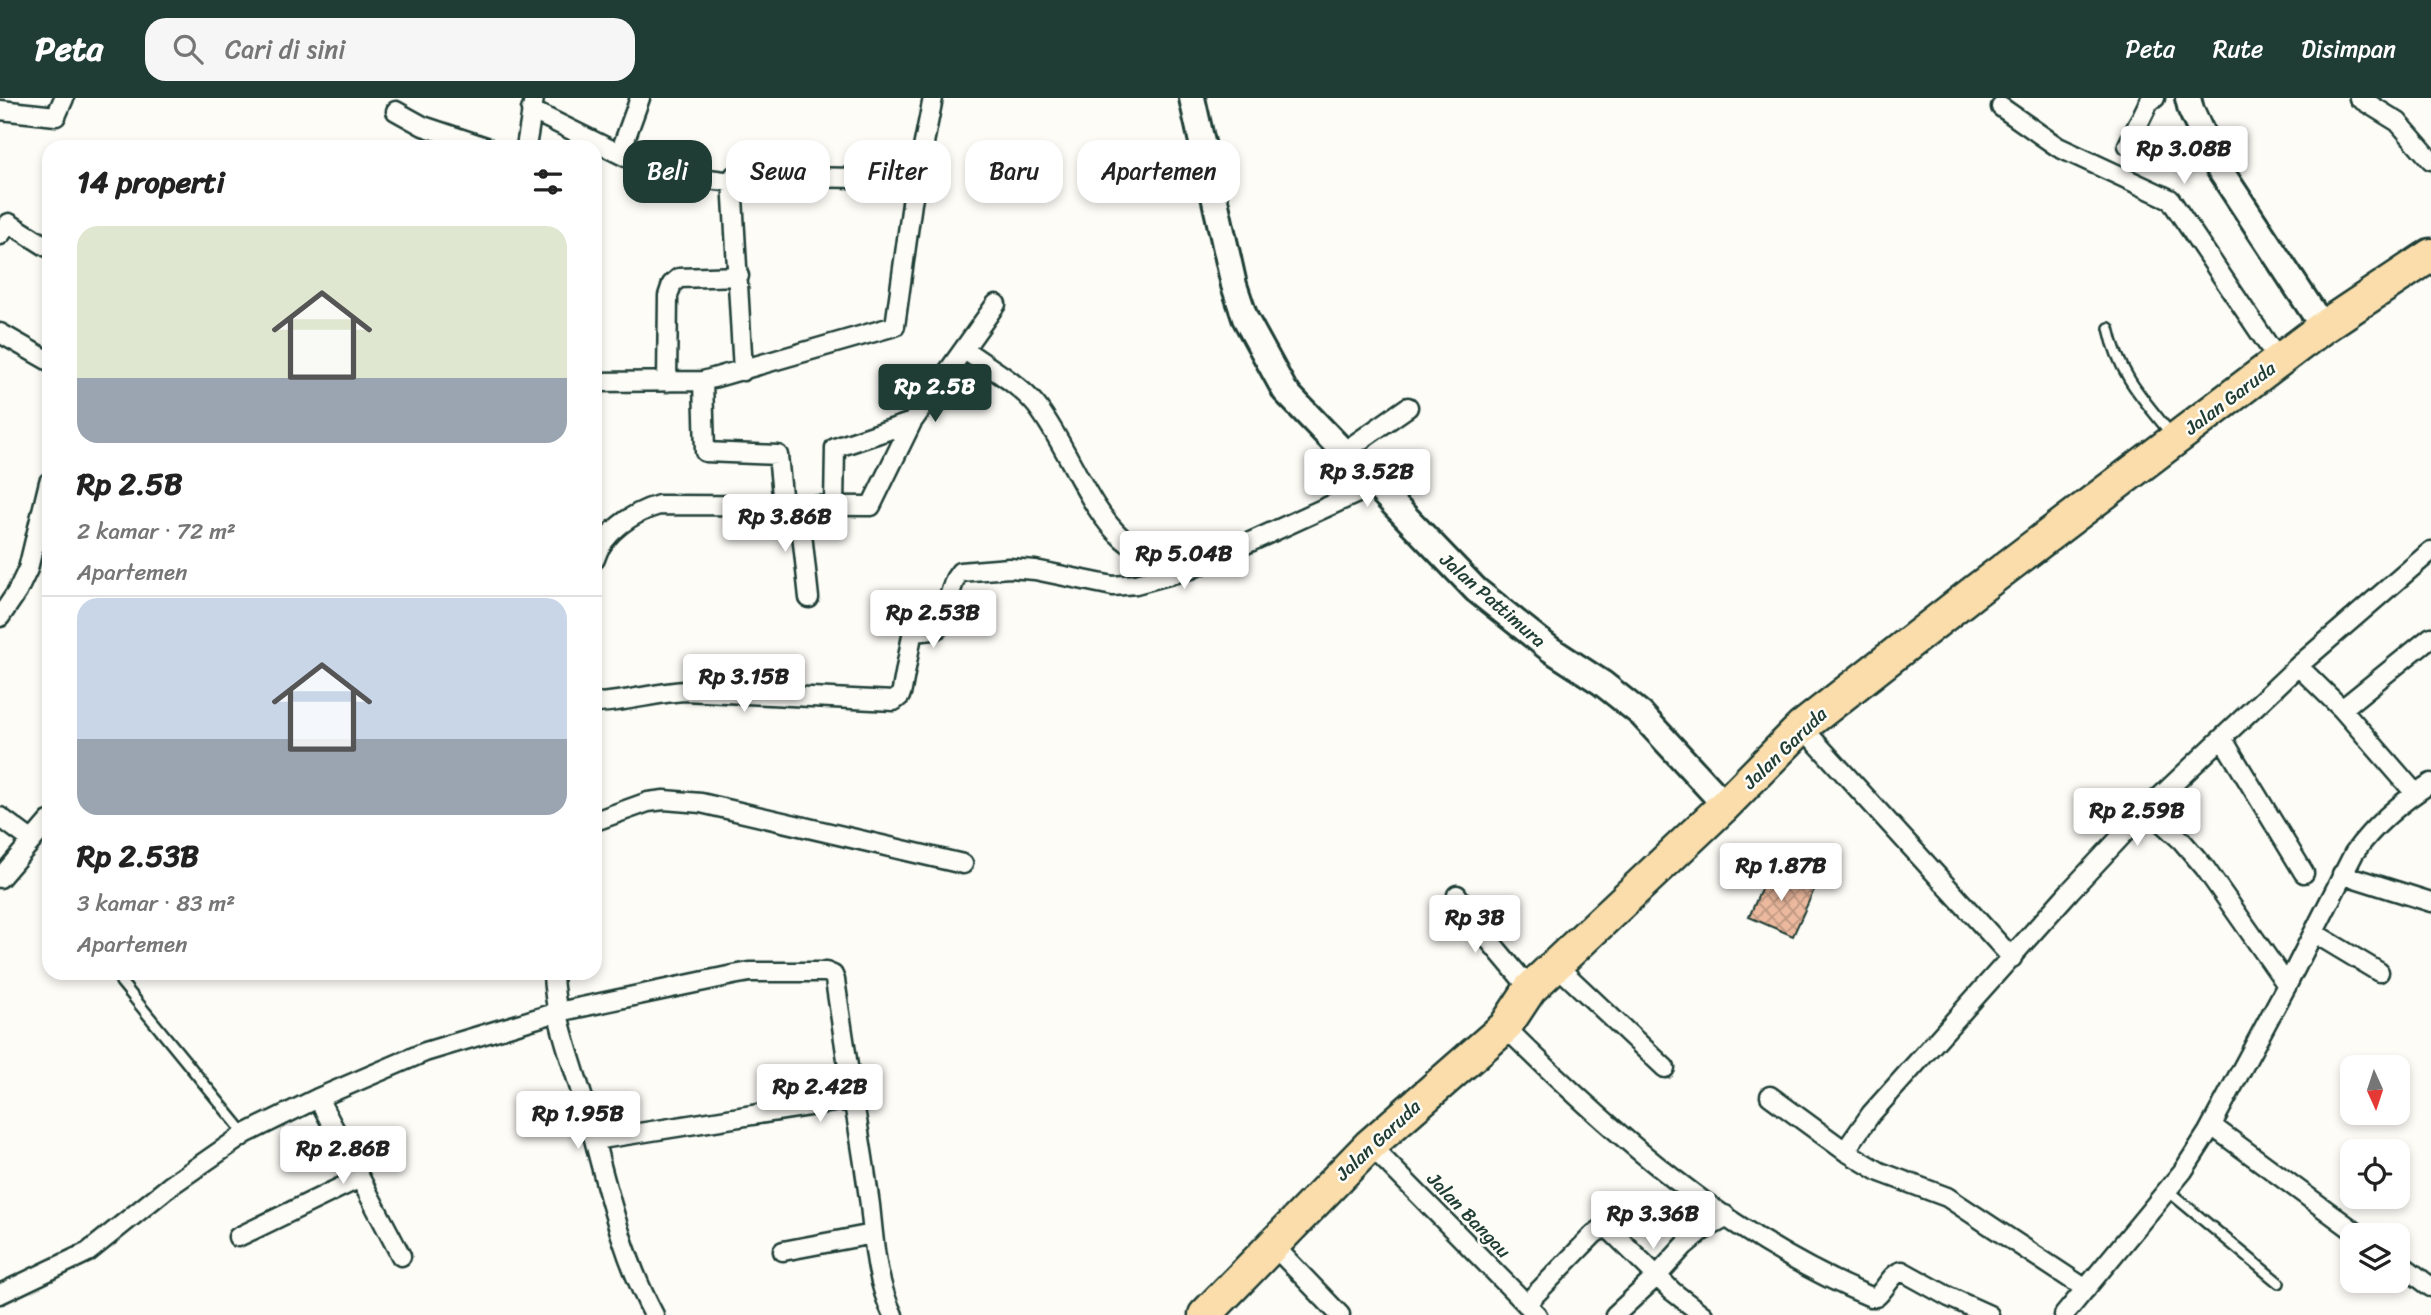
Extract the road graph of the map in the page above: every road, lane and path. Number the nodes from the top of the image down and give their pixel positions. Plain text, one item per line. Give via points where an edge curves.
1 (64, 98) edge
2 (640, 98) edge
3 (933, 98) edge
4 (1192, 98) edge
5 (2155, 98) edge
6 (2188, 98) edge
7 (2359, 98) edge
8 (532, 104) edge
9 (2001, 107) dead end
10 (0, 110) edge
11 (396, 111) dead end
12 (464, 140) edge
13 (527, 140) edge
14 (597, 140) edge
15 (925, 140) edge
16 (602, 143) edge
17 (2128, 145) dead end
18 (620, 153) junction
19 (2431, 160) edge
20 (726, 181) edge
21 (734, 203) edge
22 (914, 203) edge
23 (0, 235) edge
24 (42, 244) edge
25 (2431, 255) edge
26 (739, 276) junction
27 (996, 304) dead end
28 (2323, 327) junction
29 (2109, 328) dead end
30 (0, 333) edge
31 (971, 354) junction
32 (42, 357) edge
33 (2279, 361) junction
34 (743, 370) junction
35 (703, 380) junction
36 (602, 382) edge
37 (667, 382) junction
38 (1408, 407) dead end
39 (912, 422) junction
40 (2175, 440) junction
41 (1342, 453) junction
42 (1375, 485) junction
43 (791, 505) junction
44 (834, 505) junction
45 (42, 511) edge
46 (602, 545) edge
47 (2431, 551) edge
48 (1191, 569) junction
49 (809, 598) dead end
50 (0, 617) edge
51 (2431, 637) edge
52 (2298, 666) junction
53 (602, 703) edge
54 (2342, 709) junction
55 (1802, 727) junction
56 (2222, 738) junction
57 (2431, 783) edge
58 (2415, 793) junction
59 (1725, 805) junction
60 (2147, 809) junction
61 (0, 817) edge
62 (602, 818) edge
63 (42, 828) edge
64 (31, 840) junction
65 (963, 864) dead end
66 (2304, 873) dead end
67 (2342, 874) junction
68 (0, 878) edge
69 (1457, 895) dead end
70 (2431, 902) edge
71 (2314, 933) junction
72 (2012, 958) junction
73 (1555, 964) junction
74 (2379, 972) dead end
75 (554, 980) edge
76 (121, 982) dead end
77 (2287, 985) junction
78 (1530, 989) junction
79 (558, 1012) junction
80 (1505, 1027) junction
81 (1665, 1068) dead end
82 (1770, 1096) dead end
83 (318, 1098) junction
84 (853, 1099) junction
85 (2212, 1126) junction
86 (245, 1134) junction
87 (594, 1140) junction
88 (1370, 1145) junction
89 (1845, 1151) junction
90 (360, 1178) junction
91 (2167, 1190) junction
92 (1725, 1215) junction
93 (2343, 1223) edge
94 (873, 1234) junction
95 (239, 1237) dead end
96 (1272, 1244) junction
97 (783, 1251) dead end
98 (401, 1256) dead end
99 (2410, 1271) edge
100 (1657, 1276) junction
101 (2279, 1283) dead end
102 (2431, 1287) edge
103 (2086, 1289) junction
104 (0, 1294) edge
105 (1532, 1310) edge
106 (653, 1315) edge
107 (893, 1315) edge
108 (1205, 1315) edge
109 (1340, 1315) edge
110 (1615, 1315) edge
111 (1703, 1315) edge
112 (1989, 1315) edge
113 (2064, 1315) edge

1 - 10 street via 56,116
2 - 18 street
3 - 15 street
4 - 41 street, Jalan Pattimura via 1245,318 1285,391
5 - 17 street
6 - 28 street via 2216,164
7 - 19 street via 2398,122
8 - 13 street
8 - 14 street
9 - 33 street via 2058,147 2170,199
11 - 12 street via 422,127
16 - 18 street
18 - 20 street via 668,174
21 - 26 street
22 - 34 street via 895,326
23 - 24 street via 9,223
25 - 28 highway, Jalan Garuda
26 - 34 street
26 - 37 street via 679,278 672,284
27 - 31 street
28 - 33 highway, Jalan Garuda
29 - 40 lane via 2120,365
30 - 32 street
31 - 39 street
31 - 48 street via 1012,382 1034,404 1104,519 1124,540
33 - 40 highway, Jalan Garuda
34 - 35 street
35 - 37 street
35 - 43 street via 705,452 778,455
36 - 37 street
38 - 41 street
39 - 44 street via 871,506
39 - 44 street via 835,448
40 - 55 highway, Jalan Garuda
41 - 42 street, Jalan Pattimura
42 - 48 street
42 - 59 street, Jalan Pattimura via 1476,590 1641,714
43 - 44 street
43 - 46 street via 659,505 618,526
43 - 49 street
45 - 50 street via 28,569
47 - 52 street
48 - 53 street via 1125,586 1035,570 960,572 938,628 912,635 902,690 894,701 684,691
51 - 54 street
52 - 54 street
52 - 56 street
54 - 58 street
55 - 59 highway, Jalan Garuda
55 - 72 street
56 - 60 street
56 - 66 street
57 - 58 street
58 - 67 street via 2367,835
59 - 73 highway, Jalan Garuda
60 - 72 street
60 - 77 street via 2205,868
61 - 64 street
62 - 65 street via 648,802 701,803
63 - 64 street
64 - 68 street
67 - 70 street
67 - 71 street
69 - 78 street
71 - 74 street
71 - 77 street
72 - 89 street via 1871,1114
73 - 78 highway, Jalan Garuda
73 - 81 street
75 - 79 street
76 - 86 lane
77 - 85 street
78 - 80 highway, Jalan Garuda
79 - 83 street via 425,1052
79 - 84 street via 750,972 830,973 835,980
79 - 87 street
80 - 88 highway, Jalan Garuda
80 - 92 street via 1608,1126
82 - 89 street
83 - 86 street
83 - 90 street
84 - 87 street
84 - 94 street
85 - 91 street
85 - 93 street
86 - 104 street via 88,1252
87 - 106 street via 639,1286
88 - 96 highway, Jalan Garuda
88 - 105 street, Jalan Bangau
89 - 103 street via 1892,1179 1947,1197
90 - 95 street
90 - 98 street
91 - 101 lane
91 - 103 street
92 - 100 street via 1684,1246
92 - 112 street via 1786,1256 1871,1297 1882,1293 1902,1271
94 - 97 street
94 - 107 street
96 - 108 highway, Jalan Garuda
96 - 109 street
99 - 102 street
100 - 105 street via 1609,1229 1600,1230 1538,1289
100 - 110 street
100 - 111 street
103 - 113 street

